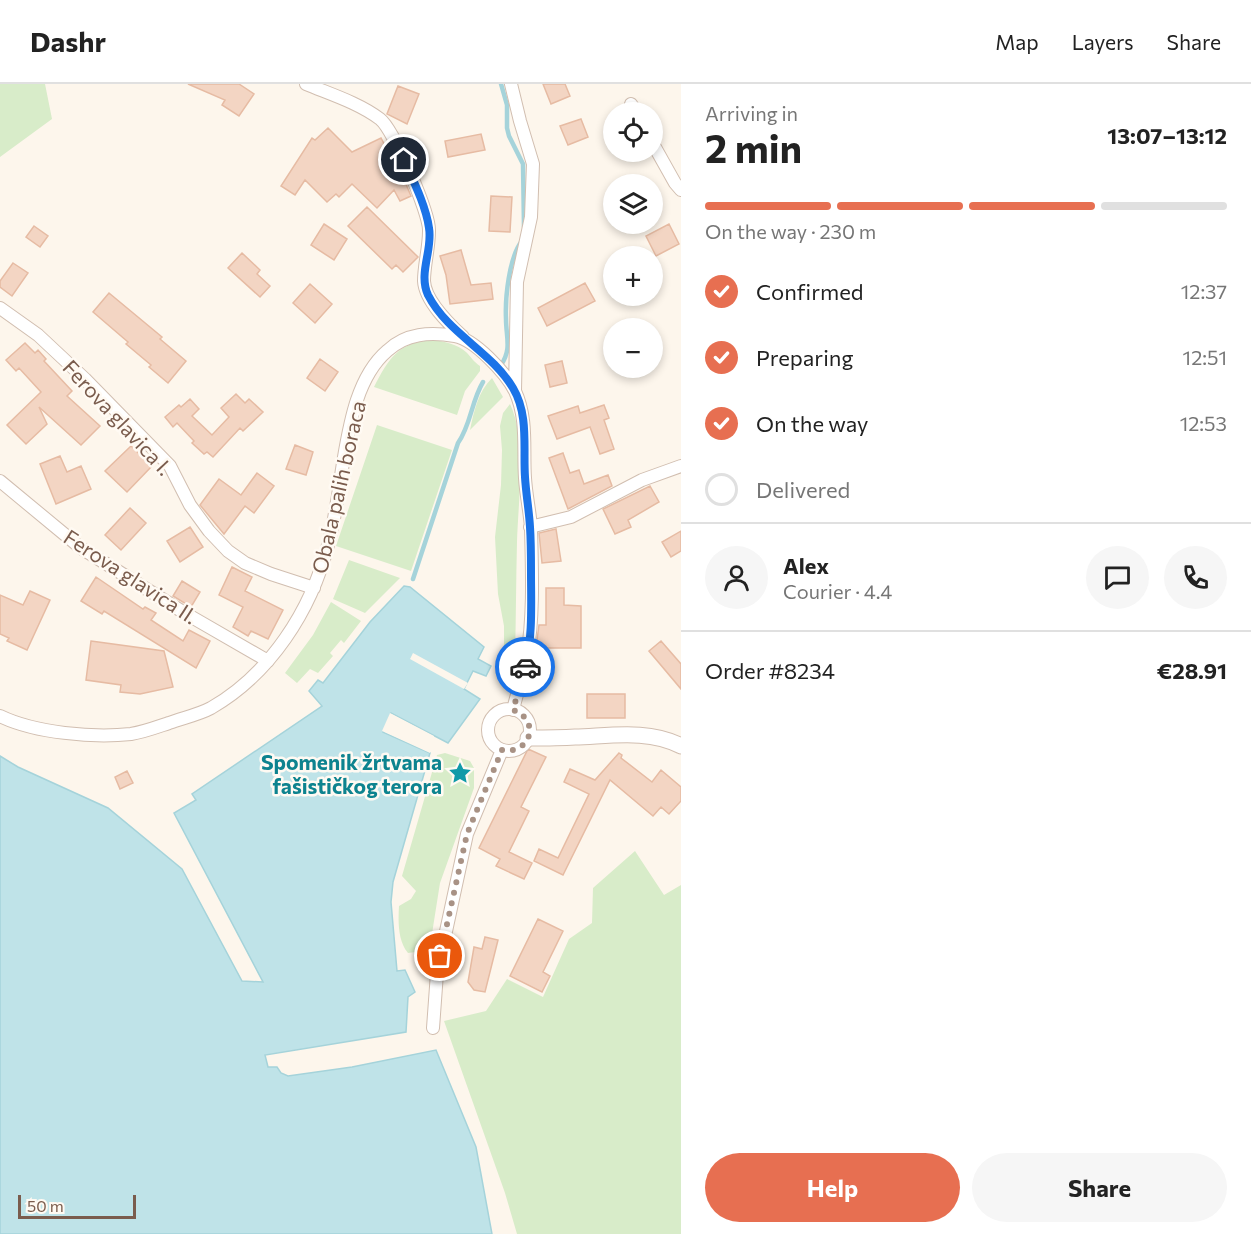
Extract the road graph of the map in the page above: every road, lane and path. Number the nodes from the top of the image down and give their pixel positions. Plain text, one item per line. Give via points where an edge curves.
1 (306, 84) edge
2 (511, 84) edge
3 (663, 162) edge
4 (681, 190) edge
5 (0, 308) edge
6 (464, 337) junction
7 (515, 391) junction
8 (681, 466) edge
9 (0, 481) edge
10 (531, 527) junction
11 (314, 588) junction
12 (268, 661) junction
13 (513, 710) junction
14 (0, 716) edge
15 (528, 738) junction
16 (681, 747) edge
17 (502, 750) junction
18 (433, 1028) dead end

1 - 6 street via 355,105 382,120 388,129 414,181 430,229 424,284 446,321
2 - 7 street via 533,164 531,217 517,282
3 - 4 street
5 - 11 street, Ferova glavica I. via 38,335 170,466 190,505 228,551 245,563
6 - 7 street via 505,375
6 - 11 street, Obala palih boraca via 441,333 404,339 377,361 368,376 352,417 328,545
7 - 10 street via 524,419
8 - 10 street via 642,480 571,517
9 - 12 street, Ferova glavica II. via 81,548
10 - 13 street via 528,646
11 - 12 street, Obala palih boraca via 288,636
12 - 14 street, Obala palih boraca via 248,682 209,710 133,734 79,735 12,722
13 - 15 street via 526,719
13 - 17 street via 497,713 489,724 492,742
15 - 16 street via 650,736
15 - 17 street via 515,750
17 - 18 street via 467,834 437,973

